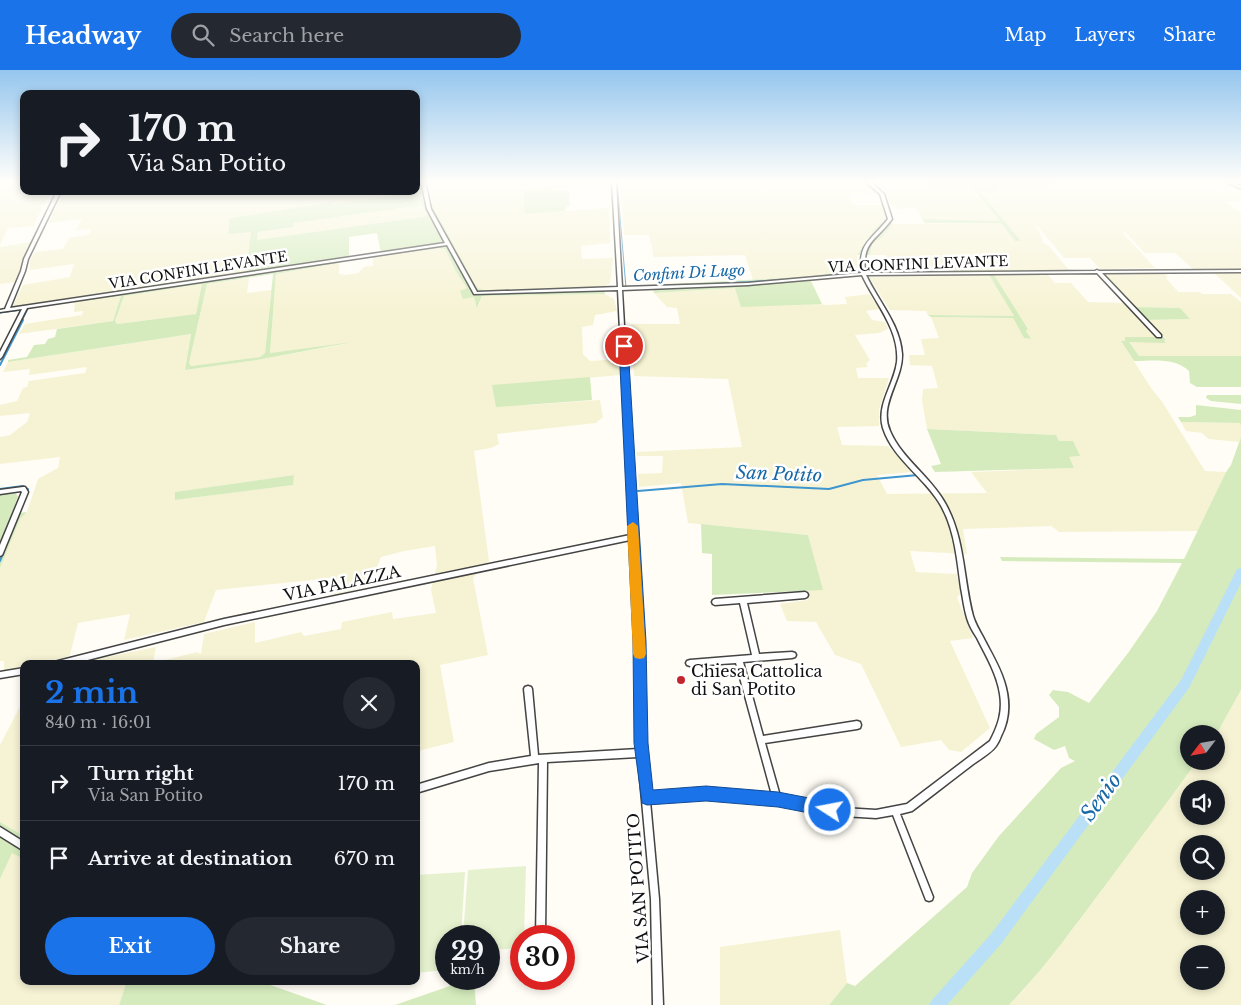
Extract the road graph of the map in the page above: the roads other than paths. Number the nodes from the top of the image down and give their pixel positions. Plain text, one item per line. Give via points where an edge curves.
1 (43, 225) edge
2 (437, 225) edge
3 (617, 225) edge
4 (885, 225) edge
5 (448, 244) junction
6 (1097, 271) junction
7 (1241, 271) edge
8 (863, 274) junction
9 (621, 290) junction
10 (25, 308) junction
11 (7, 310) junction
12 (0, 311) edge
13 (1159, 336) dead end
14 (0, 358) edge
15 (0, 492) edge
16 (633, 537) junction
17 (0, 553) edge
18 (804, 595) dead end
19 (743, 600) junction
20 (715, 602) dead end
21 (792, 655) dead end
22 (756, 658) junction
23 (74, 660) edge
24 (740, 660) junction
25 (690, 663) dead end
26 (20, 672) edge
27 (0, 676) edge
28 (528, 689) dead end
29 (856, 725) dead end
30 (761, 740) junction
31 (642, 753) junction
32 (539, 758) junction
33 (420, 787) edge
34 (647, 798) junction
35 (778, 800) junction
36 (895, 811) junction
37 (0, 831) edge
38 (20, 844) edge
39 (929, 897) dead end
40 (541, 925) edge
41 (658, 1005) edge

1 - 11 street
2 - 5 street
3 - 9 street, VIA SAN POTITO
4 - 8 street via 865,248
5 - 9 street, VIA CONFINI LEVANTE via 476,293
5 - 10 street, VIA CONFINI LEVANTE
6 - 7 street, VIA CONFINI LEVANTE
6 - 8 street, VIA CONFINI LEVANTE
6 - 13 street
8 - 9 street, VIA CONFINI LEVANTE
8 - 36 street via 886,313 900,353 899,370 886,404 885,428 896,448 932,488 948,514 961,558 971,619 998,671 1006,713 993,744 909,808
9 - 16 street, VIA SAN POTITO
10 - 11 street, VIA CONFINI LEVANTE
10 - 14 street
11 - 12 street, VIA CONFINI LEVANTE
15 - 17 street via 22,489 25,492
16 - 23 street, VIA PALAZZA via 224,622
16 - 31 street, VIA SAN POTITO
18 - 19 street
19 - 20 street
19 - 22 street
21 - 22 street
22 - 24 street
24 - 25 street
24 - 30 street
26 - 27 street
28 - 32 street
29 - 30 street
30 - 35 street
31 - 32 street
31 - 34 street, VIA SAN POTITO
32 - 33 street
32 - 40 street
34 - 35 street via 706,794
34 - 41 street, VIA SAN POTITO via 656,917
35 - 36 street via 843,812 876,814
36 - 39 street
37 - 38 street

